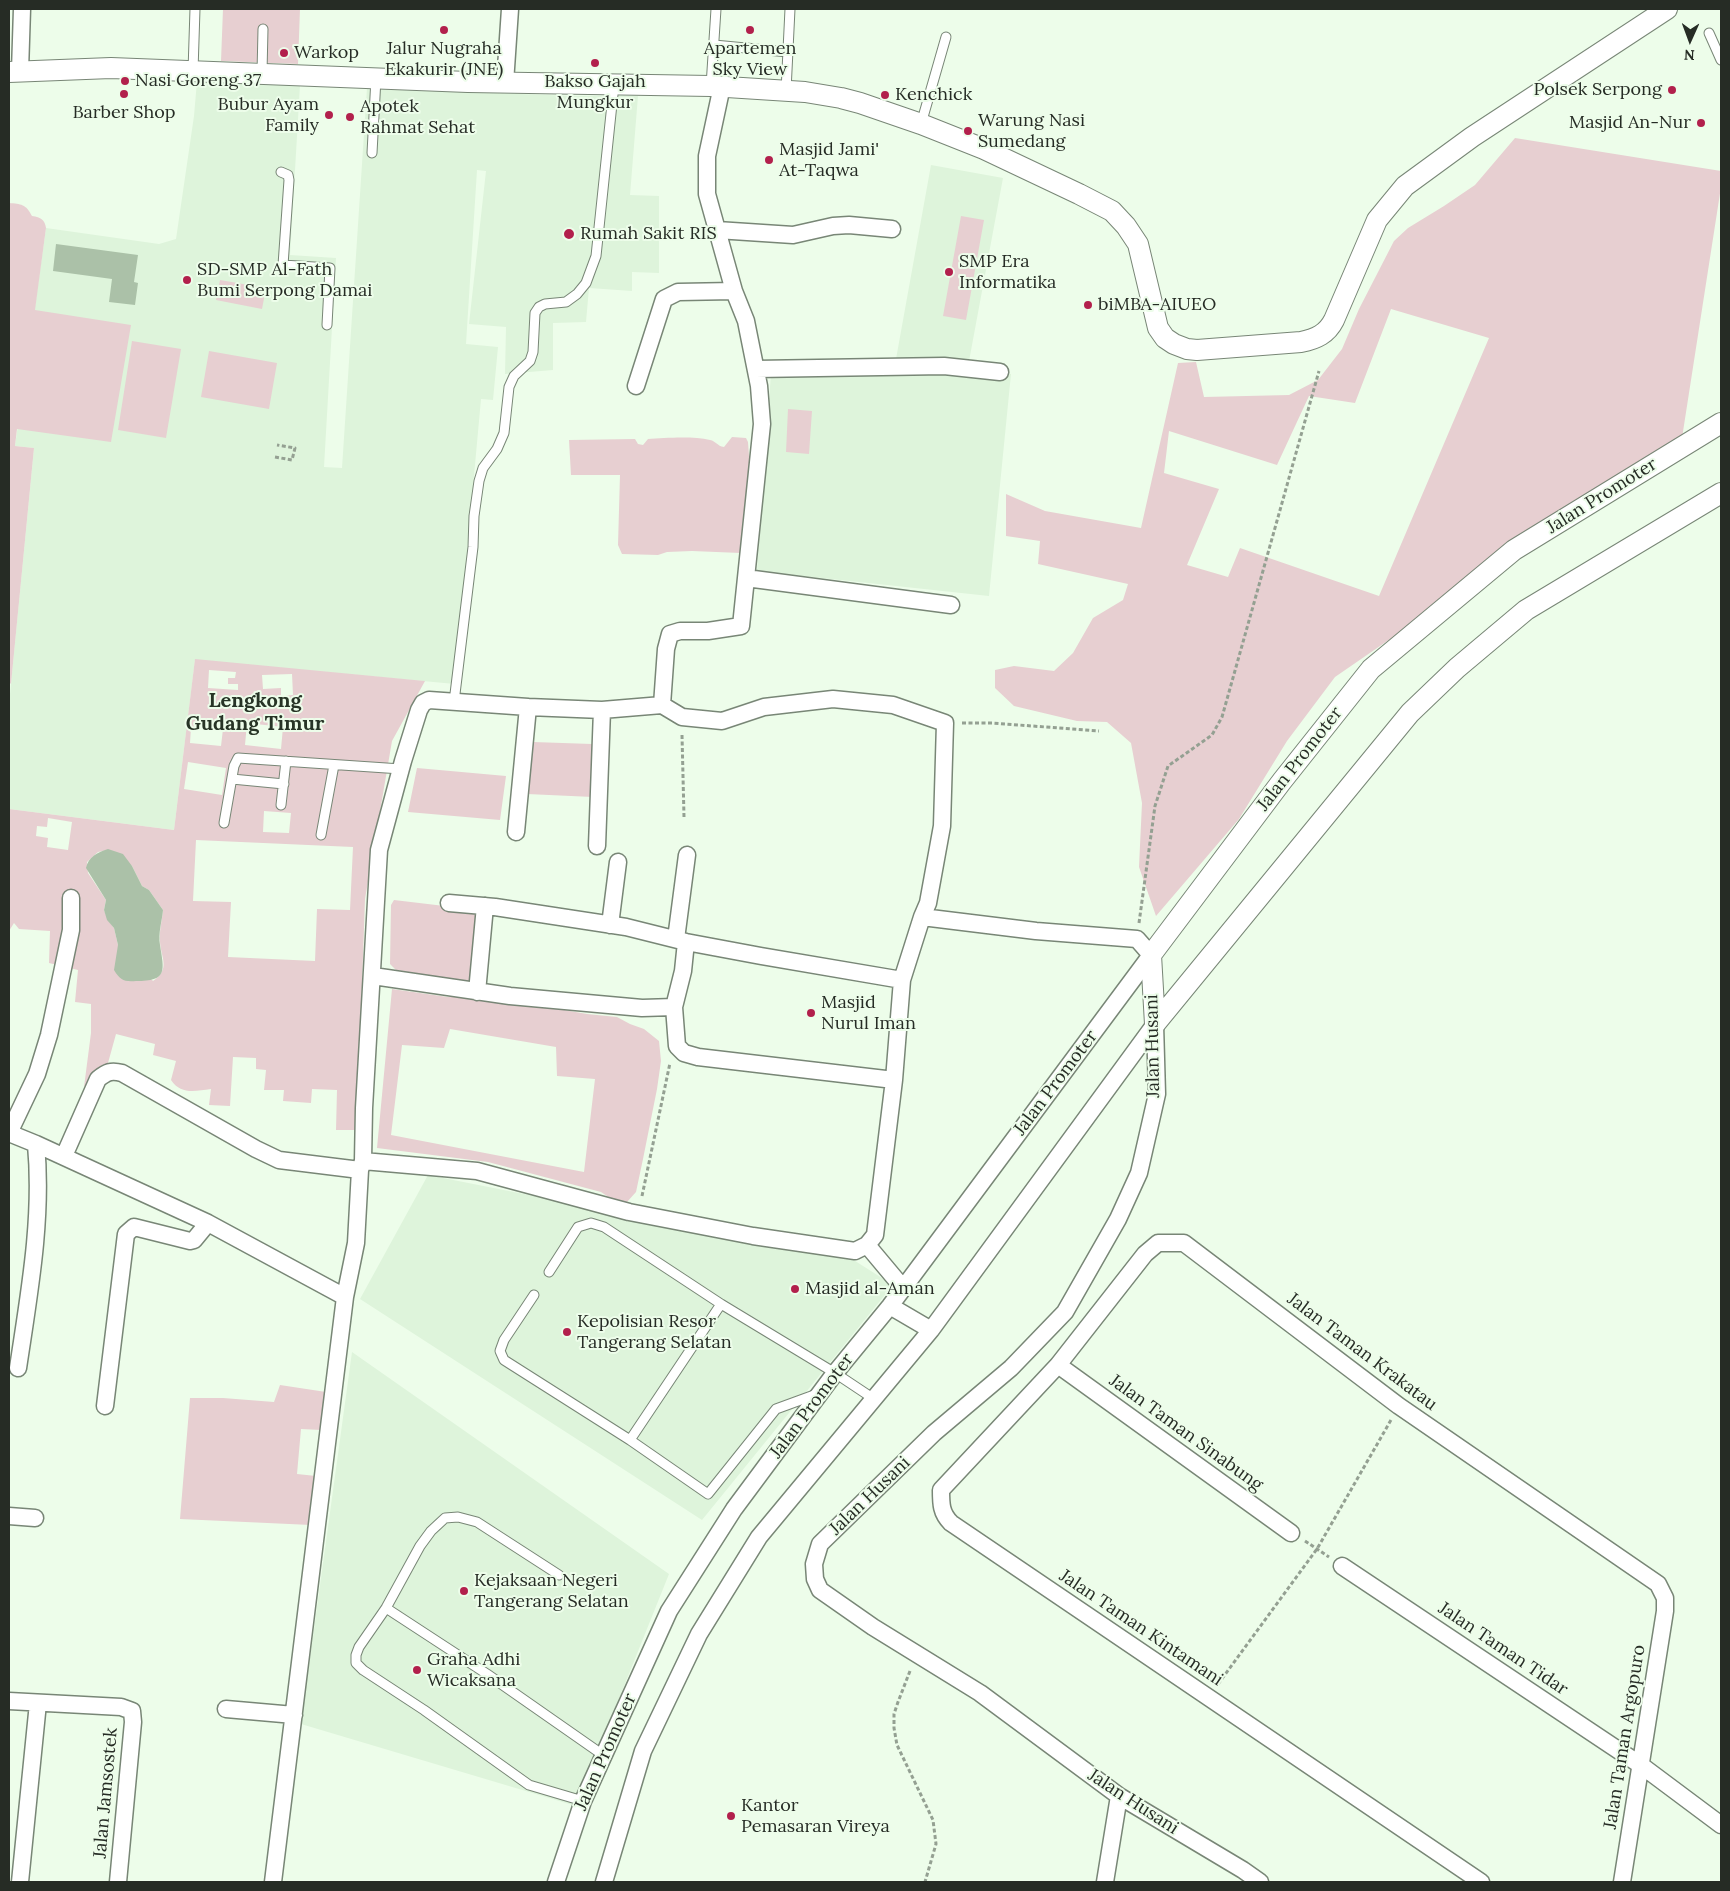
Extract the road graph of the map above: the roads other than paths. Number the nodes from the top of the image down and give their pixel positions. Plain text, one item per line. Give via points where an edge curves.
1 (22, 9) edge
2 (195, 9) edge
3 (510, 9) edge
4 (716, 9) edge
5 (790, 9) edge
6 (1667, 9) edge
7 (264, 29) dead end
8 (1708, 33) dead end
9 (946, 37) dead end
10 (714, 45) junction
11 (788, 52) junction
12 (1721, 60) edge
13 (14, 71) edge
14 (193, 71) junction
15 (262, 73) junction
16 (376, 78) junction
17 (505, 83) junction
18 (614, 85) junction
19 (716, 86) junction
20 (786, 91) junction
21 (920, 124) junction
22 (372, 153) dead end
23 (282, 172) dead end
24 (716, 230) junction
25 (892, 230) dead end
26 (734, 290) junction
27 (326, 325) dead end
28 (756, 369) junction
29 (1000, 372) dead end
30 (636, 386) dead end
31 (1721, 422) edge
32 (1721, 493) edge
33 (746, 578) junction
34 (951, 605) dead end
35 (454, 702) junction
36 (662, 705) junction
37 (528, 707) junction
38 (602, 710) junction
39 (286, 761) junction
40 (334, 765) junction
41 (401, 770) junction
42 (232, 779) junction
43 (284, 784) junction
44 (281, 805) dead end
45 (224, 823) dead end
46 (516, 832) dead end
47 (321, 835) dead end
48 (597, 846) dead end
49 (687, 854) dead end
50 (618, 862) dead end
51 (71, 898) dead end
52 (449, 903) dead end
53 (485, 906) junction
54 (922, 918) junction
55 (610, 925) junction
56 (681, 941) junction
57 (1151, 955) junction
58 (373, 976) junction
59 (902, 980) junction
60 (477, 992) junction
61 (674, 1007) junction
62 (1155, 1024) junction
63 (894, 1080) junction
64 (36, 1144) junction
65 (64, 1156) junction
66 (361, 1166) junction
67 (208, 1223) junction
68 (868, 1244) junction
69 (548, 1272) dead end
70 (903, 1288) junction
71 (534, 1295) dead end
72 (345, 1297) junction
73 (721, 1304) junction
74 (890, 1306) junction
75 (931, 1330) junction
76 (1058, 1365) junction
77 (18, 1368) dead end
78 (835, 1372) junction
79 (820, 1393) junction
80 (874, 1399) junction
81 (105, 1406) dead end
82 (630, 1440) junction
83 (9, 1516) edge
84 (35, 1518) dead end
85 (1291, 1532) road end
86 (1342, 1566) road end
87 (559, 1575) dead end
88 (1665, 1598) joint
89 (386, 1608) junction
90 (9, 1701) edge
91 (38, 1703) junction
92 (226, 1709) dead end
93 (294, 1715) junction
94 (603, 1755) junction
95 (1642, 1766) junction
96 (1119, 1796) junction
97 (583, 1801) junction
98 (1721, 1825) edge
99 (20, 1882) edge
100 (118, 1882) edge
101 (273, 1882) edge
102 (556, 1882) edge
103 (604, 1882) edge
104 (1105, 1882) edge
105 (1260, 1882) edge
106 (1481, 1882) edge
107 (1622, 1882) edge

1 - 13 street
2 - 14 lane
3 - 17 street
4 - 10 lane
5 - 11 lane
6 - 21 street via 1472,137 1406,186 1376,220 1331,327 1322,335 1301,342 1197,350 1174,344 1158,328 1138,244 1112,211 1006,159
7 - 15 lane
8 - 12 lane
9 - 21 lane
10 - 11 lane
10 - 19 lane
11 - 20 lane
13 - 14 street via 90,68
14 - 15 street
15 - 16 street
16 - 17 street
16 - 22 lane
17 - 18 street
18 - 19 street
18 - 35 lane via 596,256 586,283 577,294 566,302 539,307 535,313 530,362 514,376 509,387 504,433 479,481
19 - 20 street
19 - 24 street via 707,156 707,194
20 - 21 street via 854,101
23 - 27 lane via 288,175 289,180 283,265 330,268
24 - 25 street via 793,235 849,225
24 - 26 street
26 - 28 street via 746,321
26 - 30 street via 678,292 664,298
28 - 29 street via 944,366
28 - 33 street via 762,424
31 - 57 street, Jalan Promoter via 1514,550 1371,669
32 - 62 street, Jalan Promoter via 1526,610 1457,668 1410,713
33 - 34 street
33 - 36 street via 741,626 670,634
35 - 37 street
35 - 41 street via 429,700 423,703
36 - 38 street
36 - 54 street via 682,717 722,721 764,707 833,699 893,706 945,723 942,826 928,903
37 - 38 street
37 - 46 street
38 - 48 street
39 - 40 lane
39 - 42 lane via 238,758
39 - 43 lane
40 - 41 lane
40 - 47 lane
41 - 58 street via 379,850
42 - 43 lane
42 - 45 lane
43 - 44 lane
49 - 56 street
50 - 55 street
51 - 64 street via 71,930 49,1035 36,1074 9,1133
52 - 53 street
53 - 55 street
53 - 60 street
54 - 57 street via 1137,939
54 - 59 street
55 - 56 street
56 - 59 street
56 - 61 street via 682,971
57 - 62 street, Jalan Husani
57 - 70 street, Jalan Promoter
58 - 60 street
58 - 66 street
59 - 63 street
60 - 61 street via 642,1008
61 - 63 street via 677,1046 684,1053
62 - 75 street, Jalan Promoter
62 - 96 street, Jalan Husani via 1157,1094 1139,1173 1118,1220 1065,1312 1011,1368 934,1434 820,1544 814,1564 820,1590 980,1693
63 - 68 street via 875,1235
64 - 65 street
64 - 77 street via 39,1198 33,1267
65 - 66 street via 98,1079 114,1071 280,1160
65 - 67 street
66 - 68 street via 477,1171 638,1214 753,1236 855,1250
66 - 72 street via 356,1243
67 - 72 street
67 - 81 street via 190,1241 134,1227 126,1234
68 - 70 street
69 - 73 lane via 578,1227 591,1223 604,1226
70 - 74 street, Jalan Promoter
71 - 82 lane via 504,1340 500,1351 504,1360
72 - 93 street
73 - 78 lane
73 - 82 lane
74 - 75 street
74 - 78 street, Jalan Promoter
75 - 80 street, Jalan Promoter
76 - 85 street, Jalan Taman Sinabung
76 - 88 street, Jalan Taman Krakatau via 1145,1254 1158,1243 1184,1243 1399,1406 1658,1584
76 - 106 street, Jalan Taman Kintamani via 941,1490 944,1517
78 - 79 street, Jalan Promoter
78 - 80 lane
79 - 82 lane via 776,1409 708,1494
79 - 94 street, Jalan Promoter via 734,1509 669,1611
80 - 103 street, Jalan Promoter via 759,1537 699,1634 644,1751
83 - 84 street
86 - 95 street, Jalan Taman Tidar
87 - 89 lane via 477,1522 458,1517 445,1518 420,1546
88 - 95 street, Jalan Taman Argopuro
89 - 94 lane via 488,1674
89 - 97 lane via 356,1655 356,1663 363,1670 529,1785
90 - 91 street, Jalan Jamsostek
91 - 99 street
91 - 100 street, Jalan Jamsostek via 121,1707 132,1711
92 - 93 street
93 - 101 street
94 - 97 street, Jalan Promoter
95 - 98 street, Jalan Taman Tidar
95 - 107 street, Jalan Taman Argopuro
96 - 104 street
96 - 105 street, Jalan Husani
97 - 102 street, Jalan Promoter

